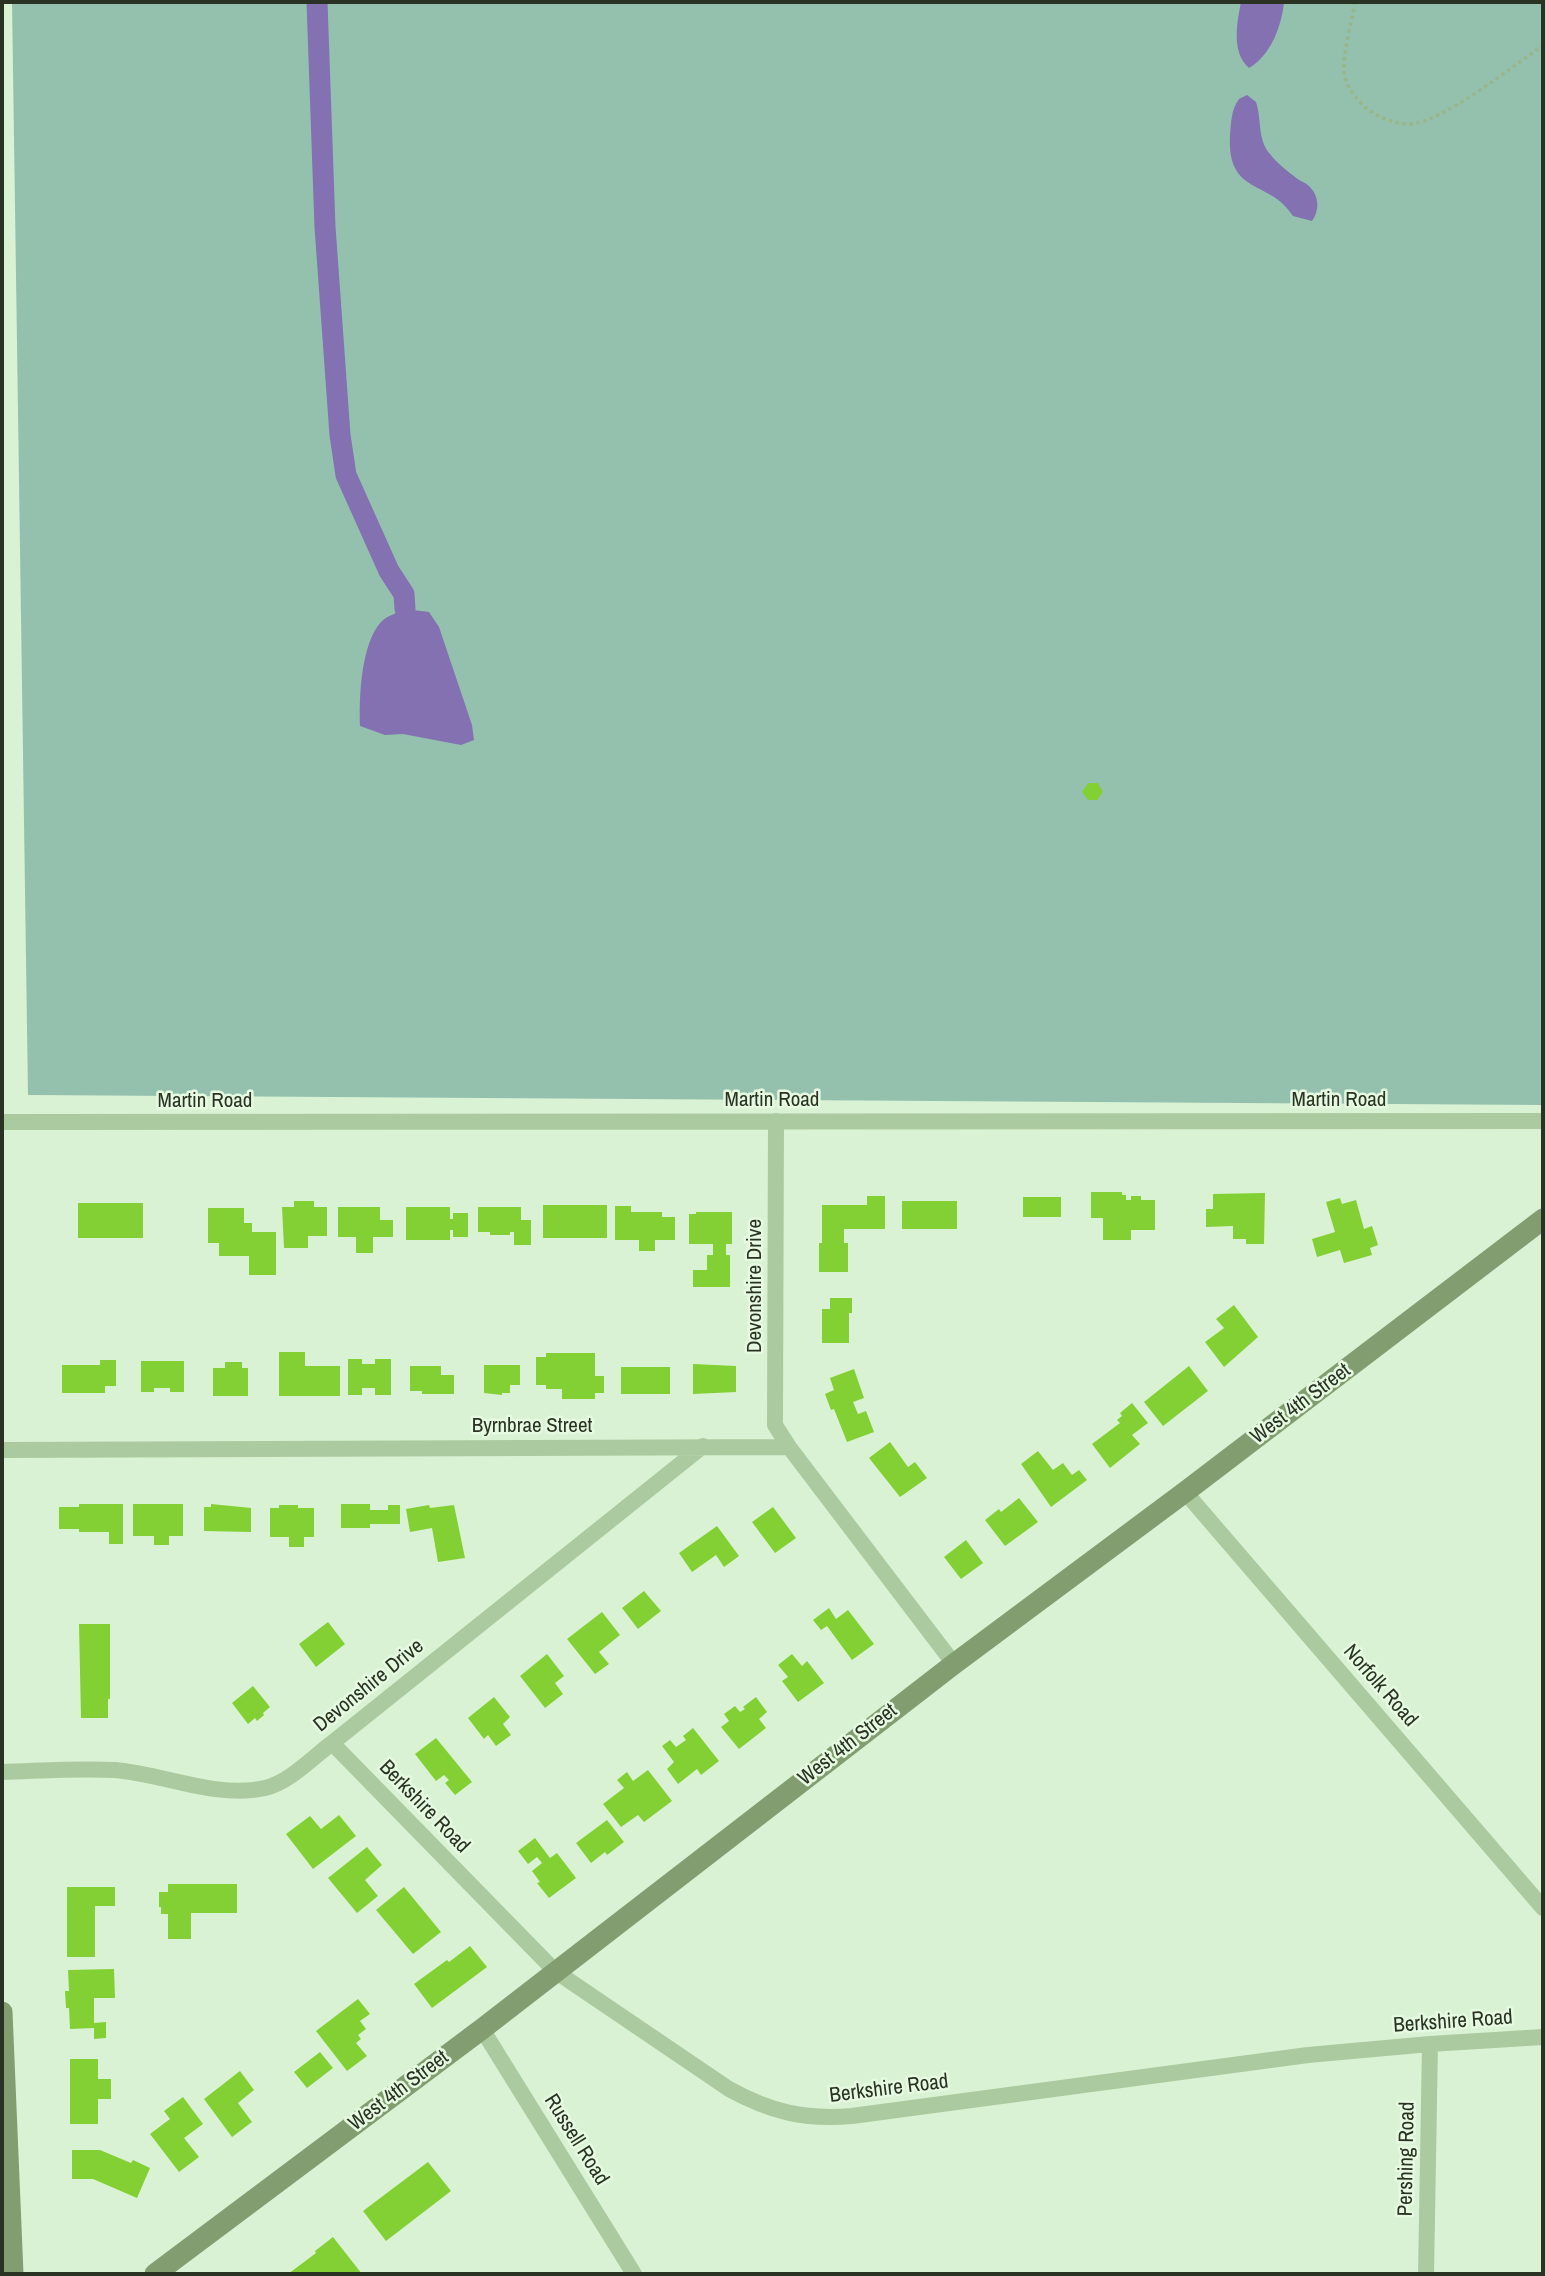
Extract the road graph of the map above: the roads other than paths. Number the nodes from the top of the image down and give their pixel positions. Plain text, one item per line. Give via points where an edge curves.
1 (776, 1121) junction
2 (1543, 1121) edge
3 (2, 1122) edge
4 (1543, 1219) edge
5 (703, 1446) junction
6 (789, 1447) junction
7 (2, 1450) edge
8 (1185, 1492) junction
9 (954, 1664) junction
10 (332, 1743) junction
11 (2, 1772) edge
12 (1543, 1908) edge
13 (555, 1971) junction
14 (2, 2012) edge
15 (482, 2029) junction
16 (1543, 2037) edge
17 (1430, 2044) junction
18 (13, 2274) edge
19 (155, 2274) edge
20 (634, 2274) edge
21 (1426, 2274) edge

1 - 2 street, Martin Road
1 - 3 street, Martin Road
1 - 6 street, Devonshire Drive via 775,1425
4 - 8 main road, West 4th Street
5 - 6 street, Byrnbrae Street
5 - 7 street, Byrnbrae Street
5 - 10 street, Devonshire Drive
6 - 9 street
8 - 9 main road, West 4th Street
8 - 12 street, Norfolk Road
9 - 13 main road, West 4th Street
10 - 11 street, Devonshire Drive via 286,1778 241,1791 116,1770
10 - 13 street, Berkshire Road
13 - 15 main road, West 4th Street
13 - 17 street, Berkshire Road via 729,2089 800,2116 852,2116 1195,2069
14 - 18 main road
15 - 19 main road, West 4th Street
15 - 20 street, Russell Road
16 - 17 street, Berkshire Road
17 - 21 street, Pershing Road

